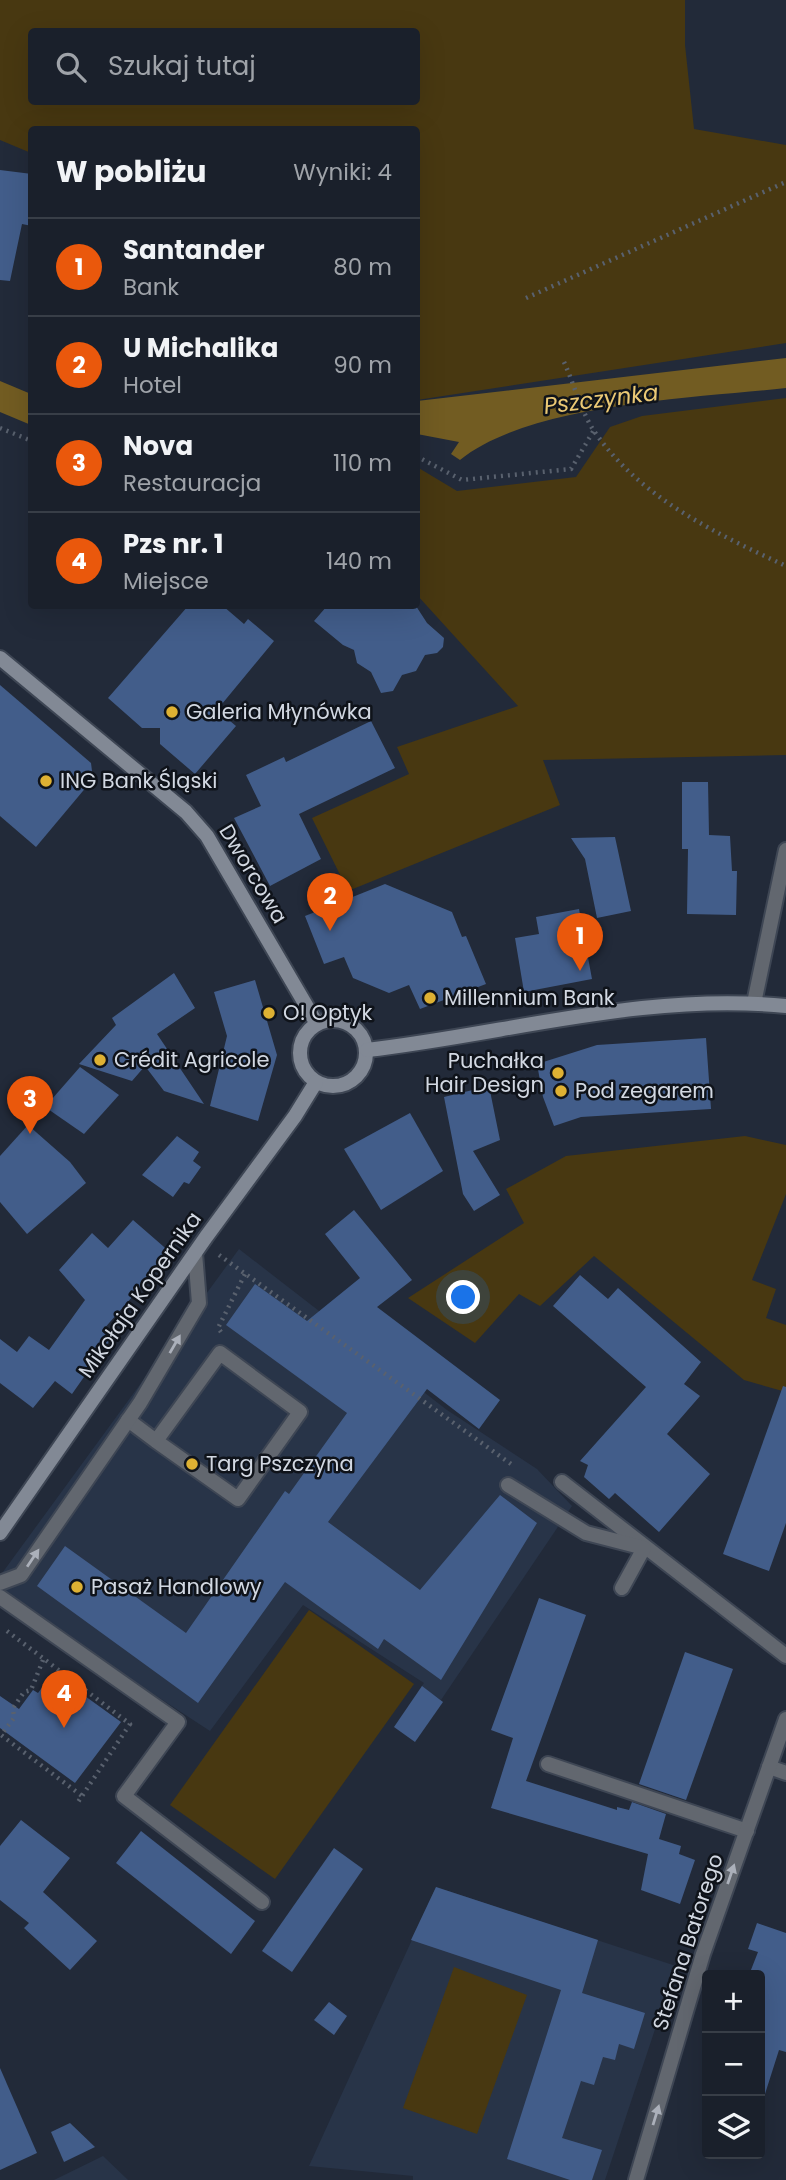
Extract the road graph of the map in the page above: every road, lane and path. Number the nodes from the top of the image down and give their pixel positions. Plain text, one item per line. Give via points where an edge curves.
1 (786, 182) edge
2 (526, 298) dead end
3 (564, 362) dead end
4 (0, 428) edge
5 (594, 430) junction
6 (28, 439) edge
7 (420, 458) edge
8 (786, 566) edge
9 (0, 658) edge
10 (786, 850) edge
11 (754, 1003) junction
12 (786, 1006) edge
13 (317, 1024) junction
14 (367, 1051) junction
15 (316, 1082) junction
16 (195, 1253) junction
17 (219, 1255) dead end
18 (245, 1274) junction
19 (227, 1341) dead end
20 (128, 1420) junction
21 (156, 1441) junction
22 (520, 1471) dead end
23 (562, 1482) dead end
24 (508, 1485) dead end
25 (0, 1533) edge
26 (644, 1548) junction
27 (0, 1583) edge
28 (622, 1588) dead end
29 (0, 1597) edge
30 (0, 1622) edge
31 (786, 1656) edge
32 (44, 1660) junction
33 (786, 1719) edge
34 (548, 1764) dead end
35 (769, 1767) junction
36 (786, 1773) edge
37 (82, 1796) junction
38 (76, 1805) dead end
39 (747, 1831) junction
40 (262, 1902) dead end
41 (636, 2180) edge

1 - 2 path
3 - 5 path
4 - 6 path
5 - 7 path via 571,469 462,480
5 - 8 path via 635,478 695,522
9 - 13 street, Dworcowa via 176,804 208,836
10 - 11 street
11 - 12 street
11 - 14 street via 633,1008
13 - 14 street via 346,1022 361,1034
13 - 15 street via 308,1030 300,1049 304,1070
14 - 15 street via 364,1068 352,1081 336,1087
15 - 16 street, Mikołaja Kopernika
20 -> 16 street via 199,1303
16 - 25 street, Mikołaja Kopernika
17 - 18 path
18 - 19 path via 218,1328
18 - 22 path
20 - 21 street
27 -> 20 street via 22,1575
21 - 21 street via 220,1353 300,1412 238,1499
23 - 26 street
24 - 26 street via 586,1533
26 - 28 street
26 - 31 street
29 - 40 street via 178,1722 124,1796
30 - 32 path
32 - 37 path via 31,1690 24,1692 13,1708 14,1718 1,1735
32 - 37 path via 130,1724
33 - 35 street, Stefana Batorego
34 - 39 street
35 - 36 street
35 - 39 street, Stefana Batorego
37 - 38 path
41 -> 39 street, Stefana Batorego via 704,1954

